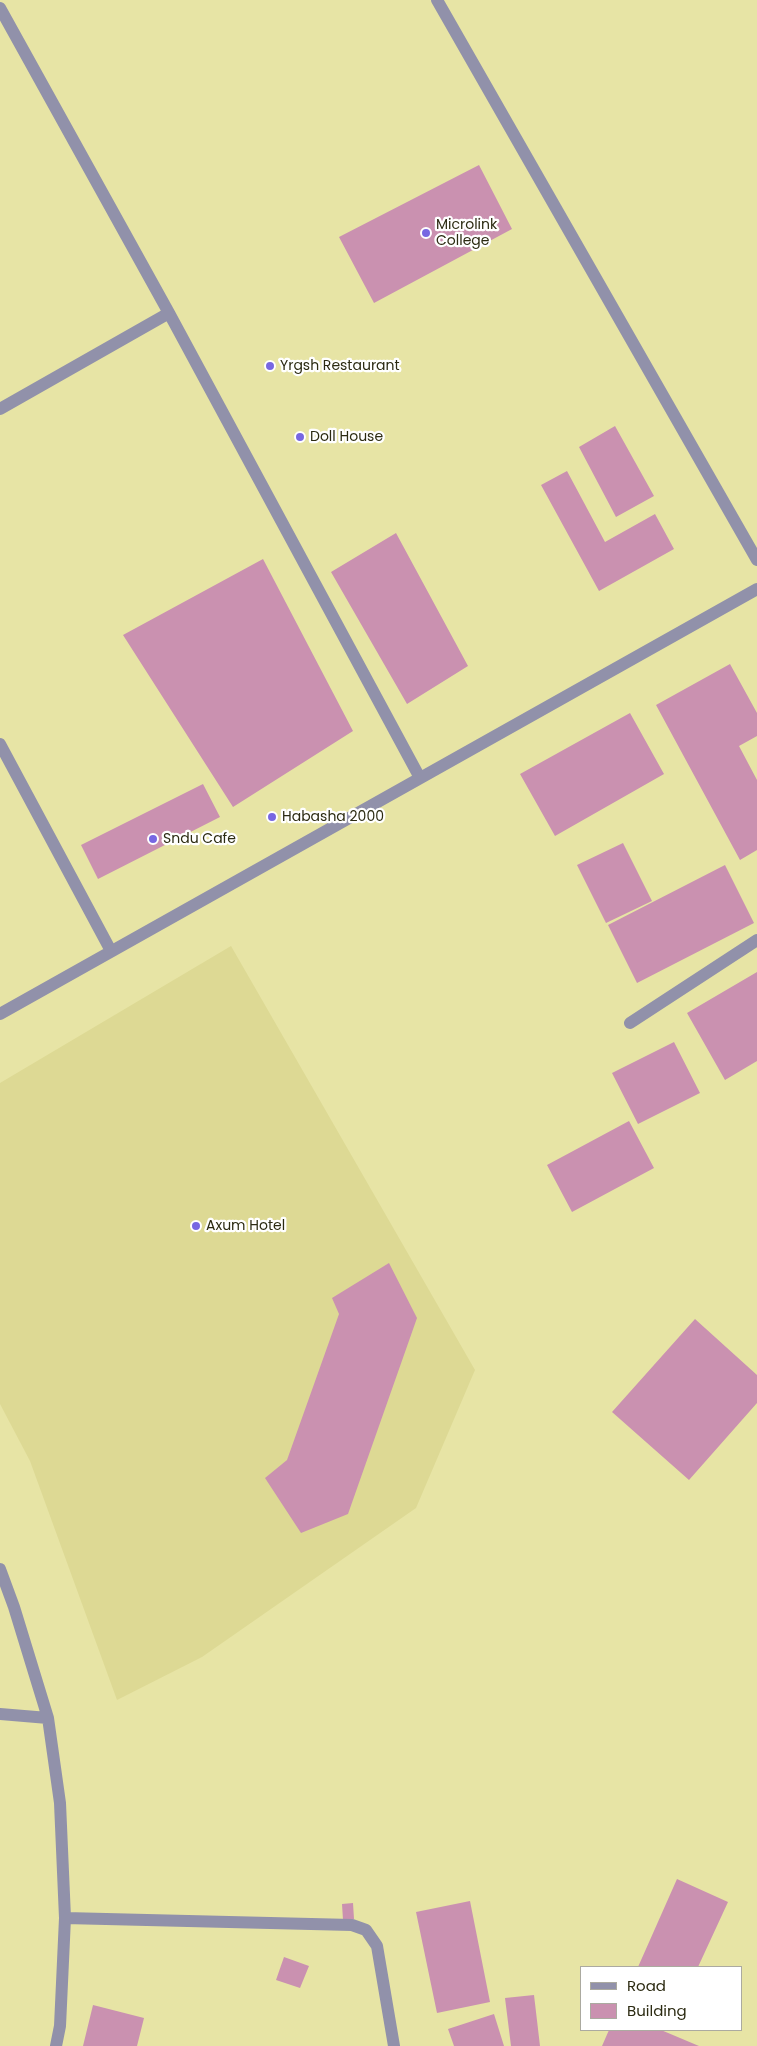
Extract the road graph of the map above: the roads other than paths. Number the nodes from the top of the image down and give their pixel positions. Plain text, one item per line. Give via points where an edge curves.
1 (437, 0) edge
2 (0, 8) edge
3 (169, 313) junction
4 (0, 409) edge
5 (757, 560) edge
6 (757, 589) edge
7 (0, 744) edge
8 (420, 778) junction
9 (757, 940) edge
10 (111, 950) junction
11 (0, 1014) edge
12 (630, 1022) dead end
13 (0, 1569) edge
14 (0, 1714) edge
15 (48, 1718) junction
16 (65, 1918) junction
17 (56, 2046) edge
18 (394, 2046) edge

1 - 5 street
2 - 3 street
3 - 4 street
3 - 8 street
6 - 8 street
7 - 10 street
8 - 10 street
9 - 12 street
10 - 11 street
13 - 15 street
14 - 15 street
15 - 16 street via 60,1803
16 - 17 street via 60,2026
16 - 18 street via 352,1926 366,1930 376,1946

